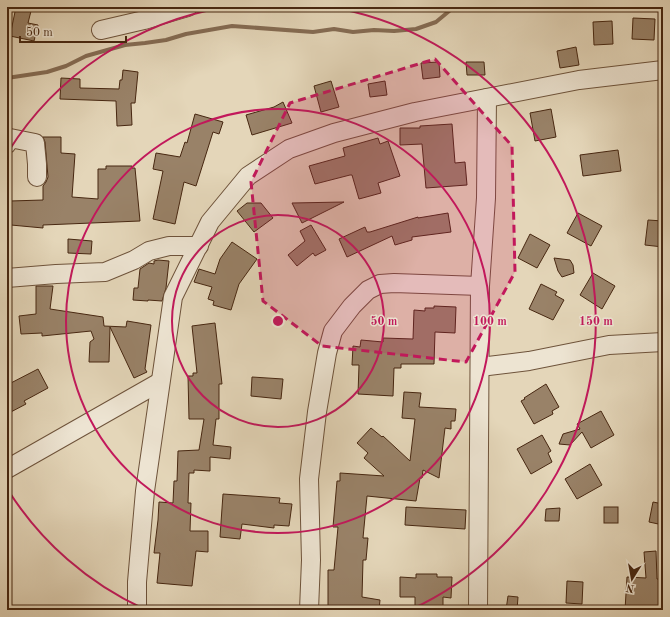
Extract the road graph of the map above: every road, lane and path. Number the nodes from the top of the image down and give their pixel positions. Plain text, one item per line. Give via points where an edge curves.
1 (188, 7) edge
2 (101, 30) dead end
3 (663, 70) edge
4 (487, 98) junction
5 (7, 144) edge
6 (37, 177) dead end
7 (199, 246) junction
8 (7, 278) edge
9 (480, 286) junction
10 (663, 342) edge
11 (480, 367) junction
12 (160, 382) junction
13 (7, 469) edge
14 (137, 610) edge
15 (309, 610) edge
16 (478, 610) edge

1 - 2 street
3 - 4 street via 579,80
4 - 7 street via 415,112 334,133 289,149 248,176 210,222
4 - 9 street via 486,198
5 - 6 street via 10,138 35,143
7 - 8 street via 169,246 149,251 105,272
7 - 12 street via 173,297
9 - 11 street
9 - 15 street via 380,284 368,290 333,331 318,405 309,479 312,560
10 - 11 street via 609,345 529,361
11 - 16 street
12 - 13 street
12 - 14 street via 145,491

